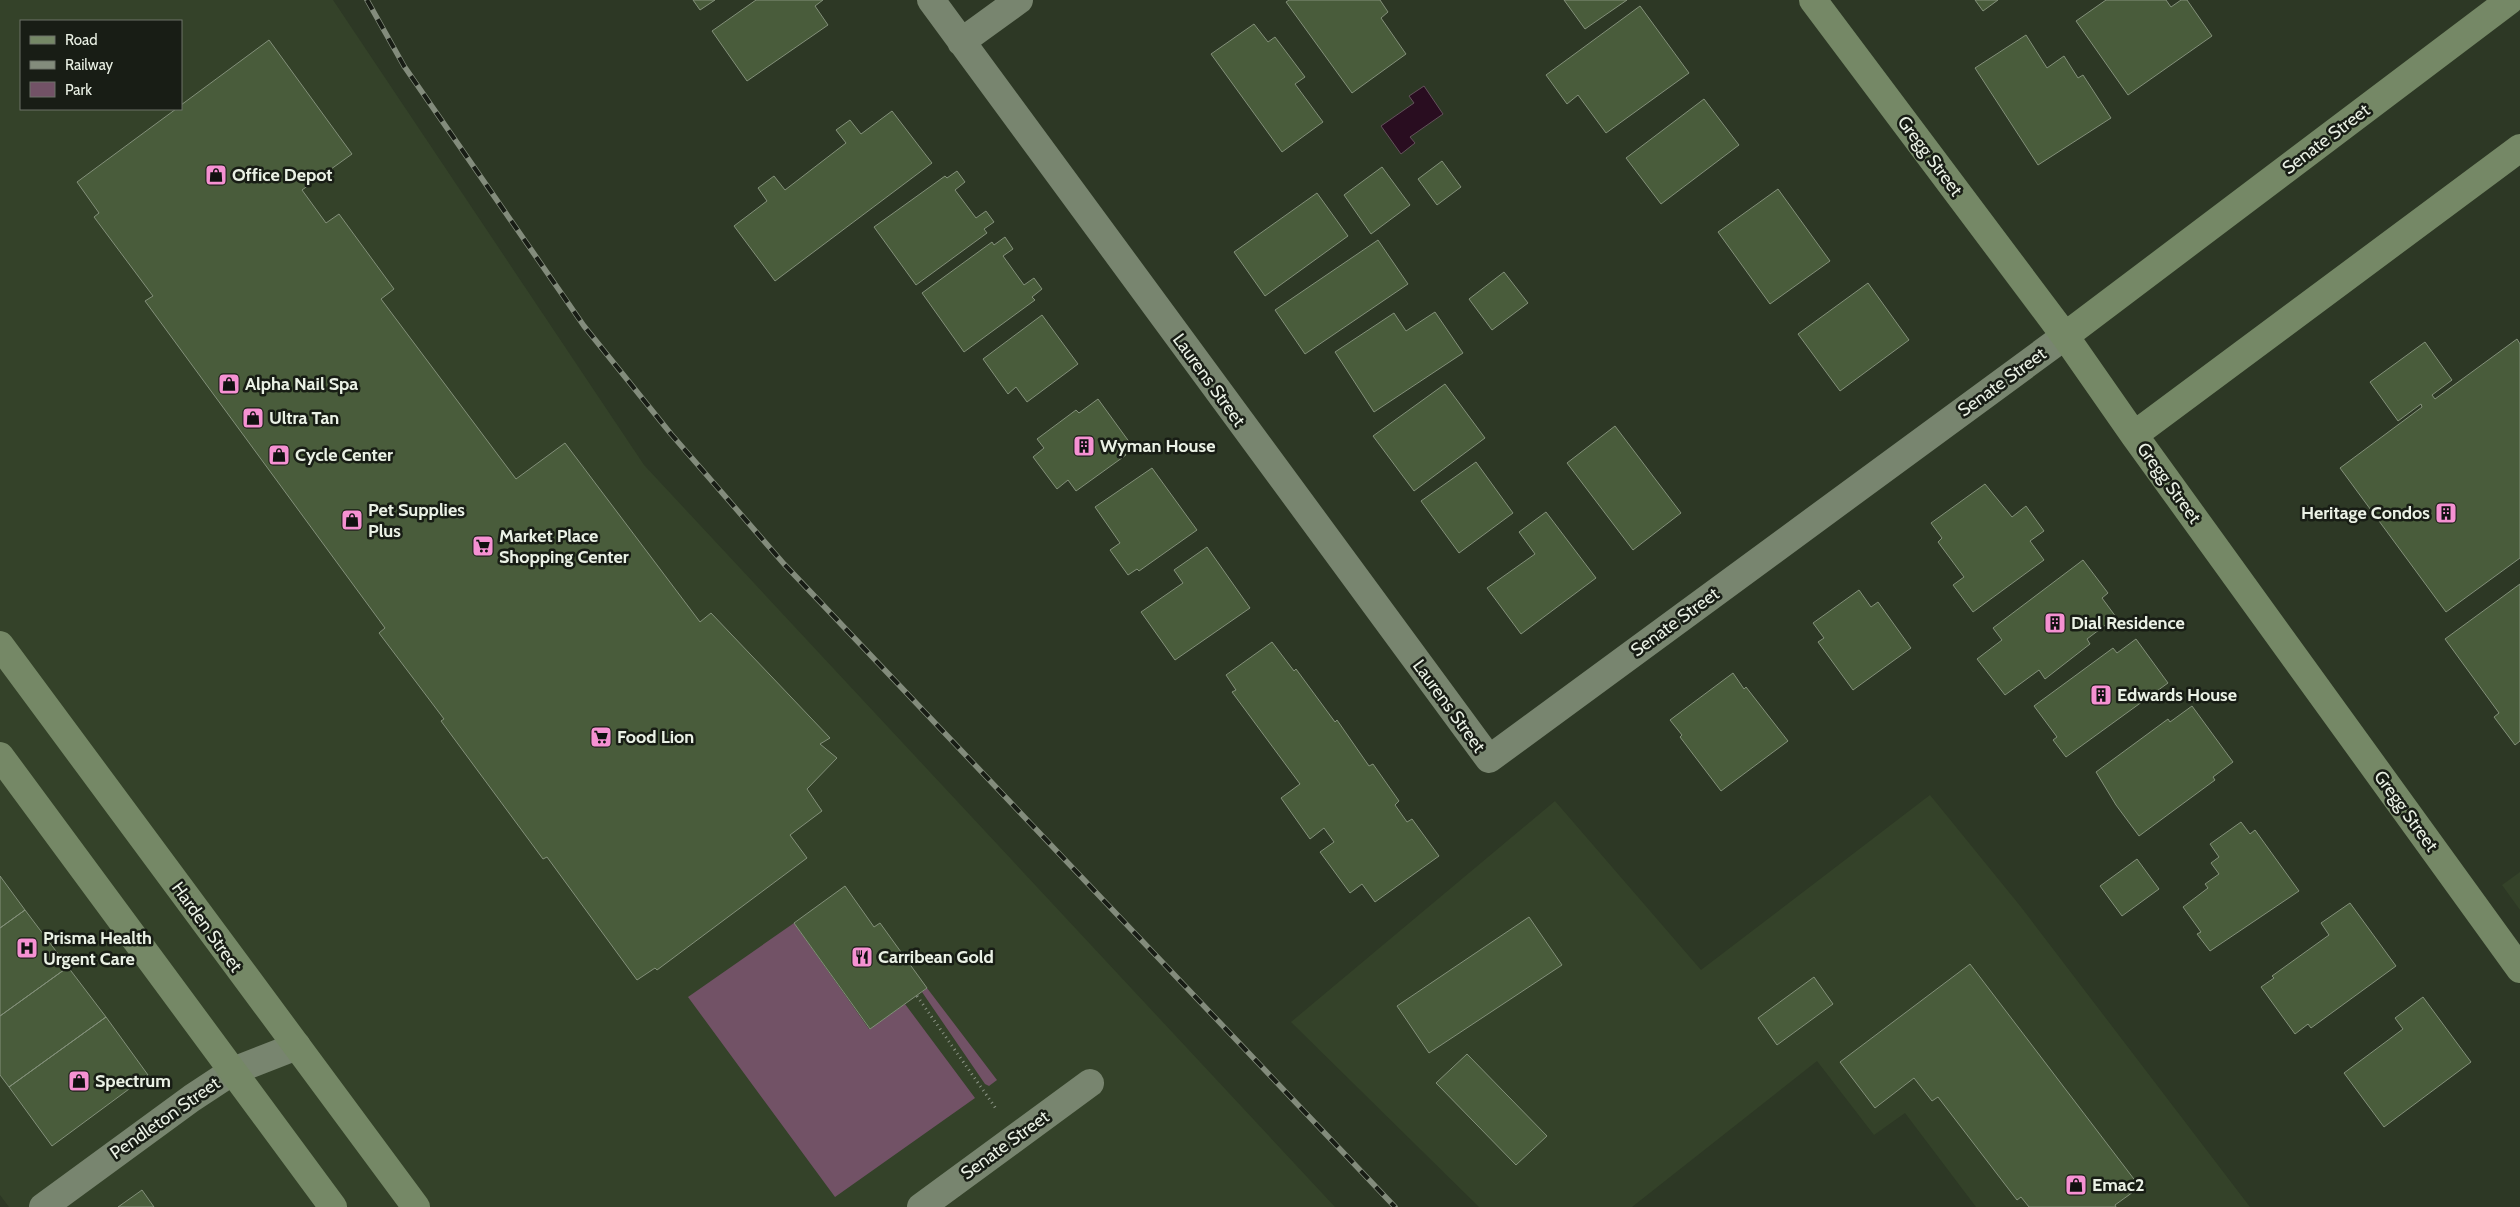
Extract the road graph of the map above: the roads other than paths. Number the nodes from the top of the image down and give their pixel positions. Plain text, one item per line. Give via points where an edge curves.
1 (931, 0) edge
2 (1019, 0) edge
3 (1813, 0) edge
4 (2510, 0) edge
5 (962, 42) junction
6 (2520, 148) edge
7 (2065, 336) junction
8 (2134, 435) junction
9 (0, 645) edge
10 (0, 756) edge
11 (1488, 759) joint
12 (2520, 969) edge
13 (297, 1046) junction
14 (233, 1071) junction
15 (1090, 1083) dead end
16 (43, 1207) edge
17 (333, 1207) edge
18 (416, 1207) edge
19 (921, 1207) edge

1 - 5 street, Laurens Street
2 - 5 street
3 - 7 street, Gregg Street
4 - 7 street, Senate Street
5 - 11 street, Laurens Street
6 - 8 street
7 - 8 street, Gregg Street
7 - 11 street, Senate Street
8 - 12 street, Gregg Street
9 - 13 street, Harden Street
10 - 14 street
13 - 14 street, Pendleton Street
13 - 18 street, Harden Street
14 - 16 street, Pendleton Street
14 - 17 street
15 - 19 street, Senate Street

